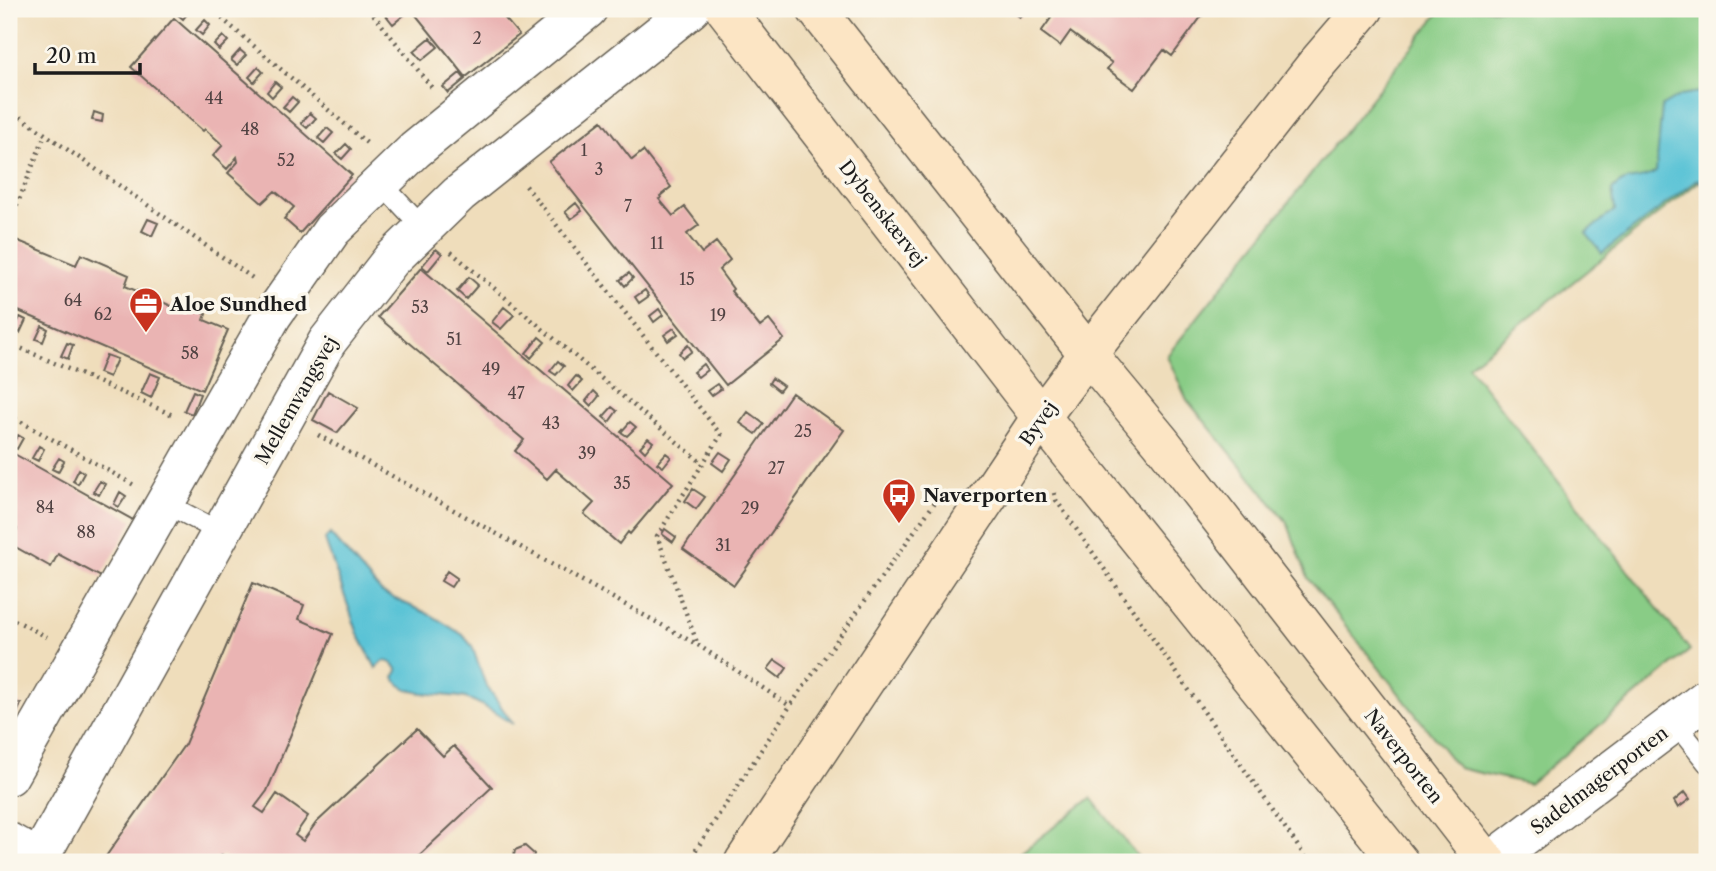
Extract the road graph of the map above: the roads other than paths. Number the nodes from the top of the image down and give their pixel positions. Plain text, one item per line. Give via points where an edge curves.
1 (691, 9) edge
2 (725, 9) edge
3 (816, 9) edge
4 (1364, 9) edge
5 (571, 14) edge
6 (381, 183) junction
7 (423, 229) junction
8 (1088, 354) junction
9 (1041, 417) junction
10 (165, 503) junction
11 (220, 532) junction
12 (1707, 698) edge
13 (1675, 723) junction
14 (1707, 763) edge
15 (9, 776) edge
16 (9, 842) edge
17 (744, 862) edge
18 (1399, 862) edge
19 (1488, 862) edge

1 - 7 street, Mellemvangsvej via 458,194
2 - 9 street, Dybenskærvej
3 - 8 street
4 - 8 street, Byvej
5 - 6 street
6 - 7 lane
6 - 10 street via 332,230 284,300
7 - 11 street, Mellemvangsvej via 391,260 327,342
8 - 9 street, Byvej
8 - 19 street, Naverporten
9 - 17 street, Byvej
9 - 18 street
10 - 11 lane
10 - 15 street
11 - 16 street, Mellemvangsvej via 39,859
12 - 13 street, Sadelmagerporten
13 - 14 lane
13 - 19 street, Sadelmagerporten

